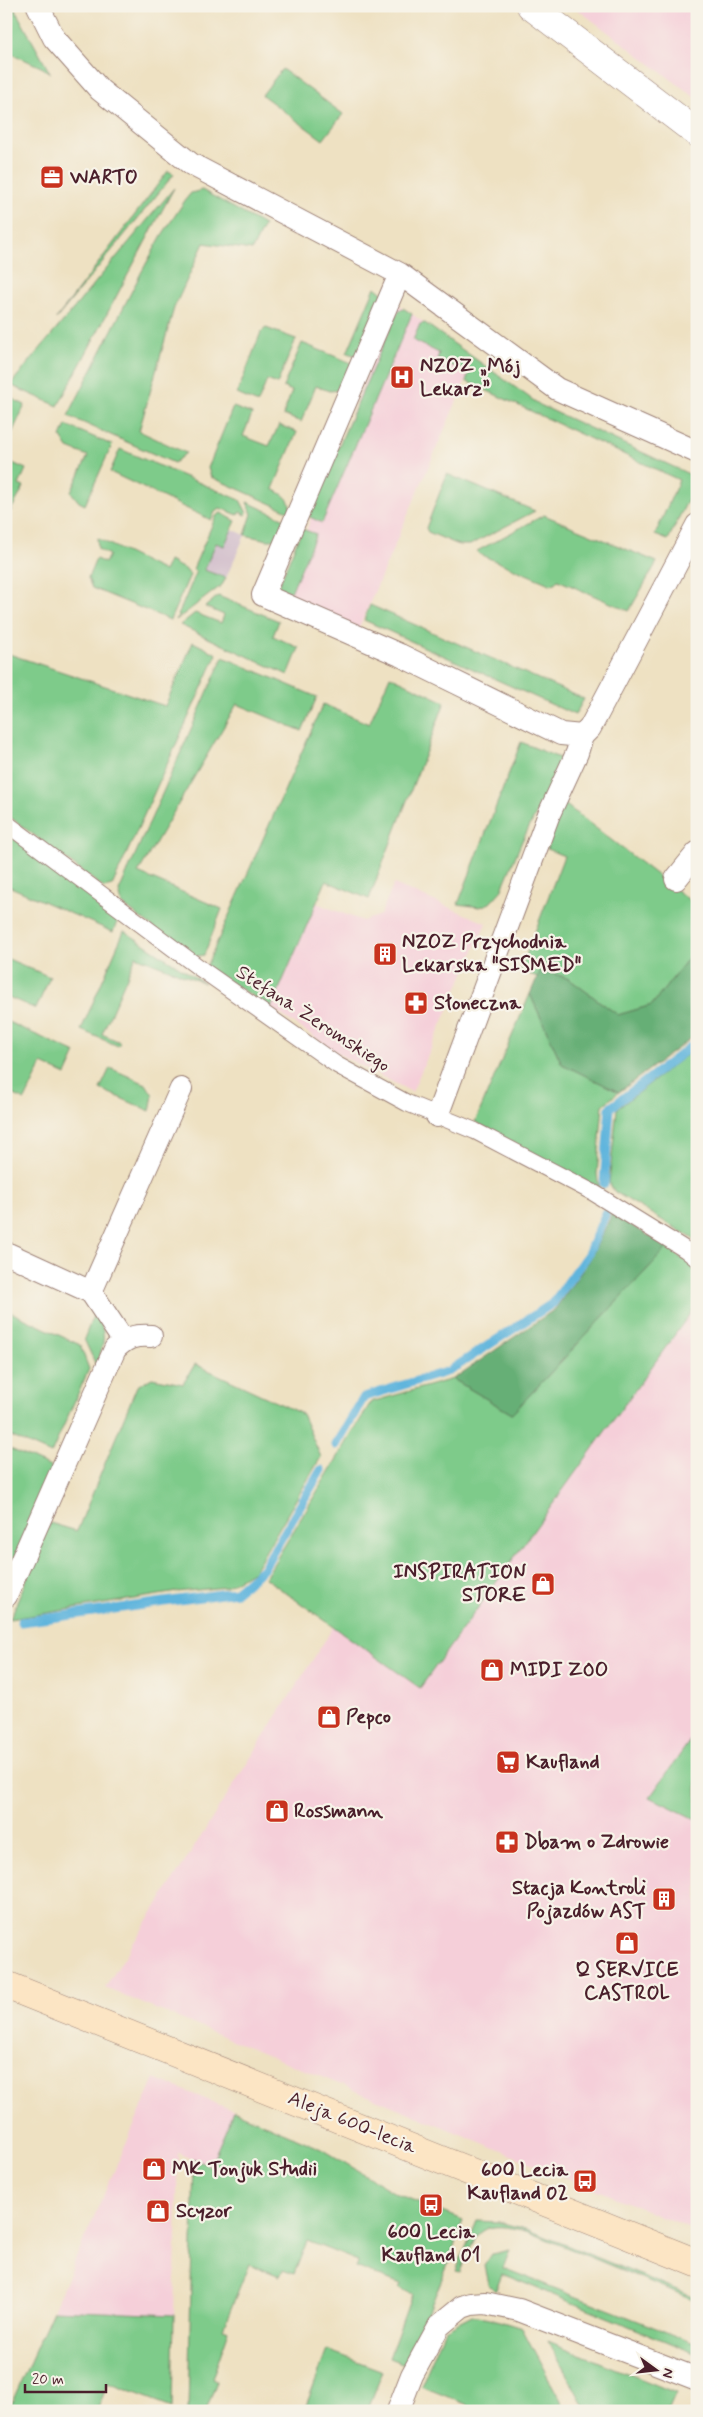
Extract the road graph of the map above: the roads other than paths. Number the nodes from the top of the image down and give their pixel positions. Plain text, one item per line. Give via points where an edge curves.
1 (38, 6) edge
2 (531, 6) edge
3 (697, 133) edge
4 (400, 274) junction
5 (697, 452) edge
6 (697, 524) edge
7 (582, 736) junction
8 (6, 823) edge
9 (697, 853) edge
10 (676, 879) dead end
11 (181, 1089) dead end
12 (437, 1116) junction
13 (6, 1253) edge
14 (697, 1259) edge
15 (91, 1292) junction
16 (151, 1336) dead end
17 (123, 1340) junction
18 (6, 1596) edge
19 (6, 1985) edge
20 (697, 2263) edge
21 (697, 2379) edge
22 (398, 2411) edge

1 - 4 street via 54,38 100,90 192,164
2 - 3 street
4 - 5 street via 557,389
4 - 7 street via 263,594 400,655 561,734
6 - 7 street via 590,728
7 - 12 street via 549,814
8 - 12 street, Stefana Żeromskiego via 193,964 337,1065 406,1103
9 - 10 street
11 - 15 street
12 - 14 street, Stefana Żeromskiego via 475,1132 594,1194
13 - 15 street
15 - 17 street
16 - 17 street via 134,1335
17 - 18 street via 115,1349
19 - 20 main road, Aleja 600-lecia
21 - 22 street via 519,2310 485,2303 471,2304 462,2307 439,2326 412,2375

